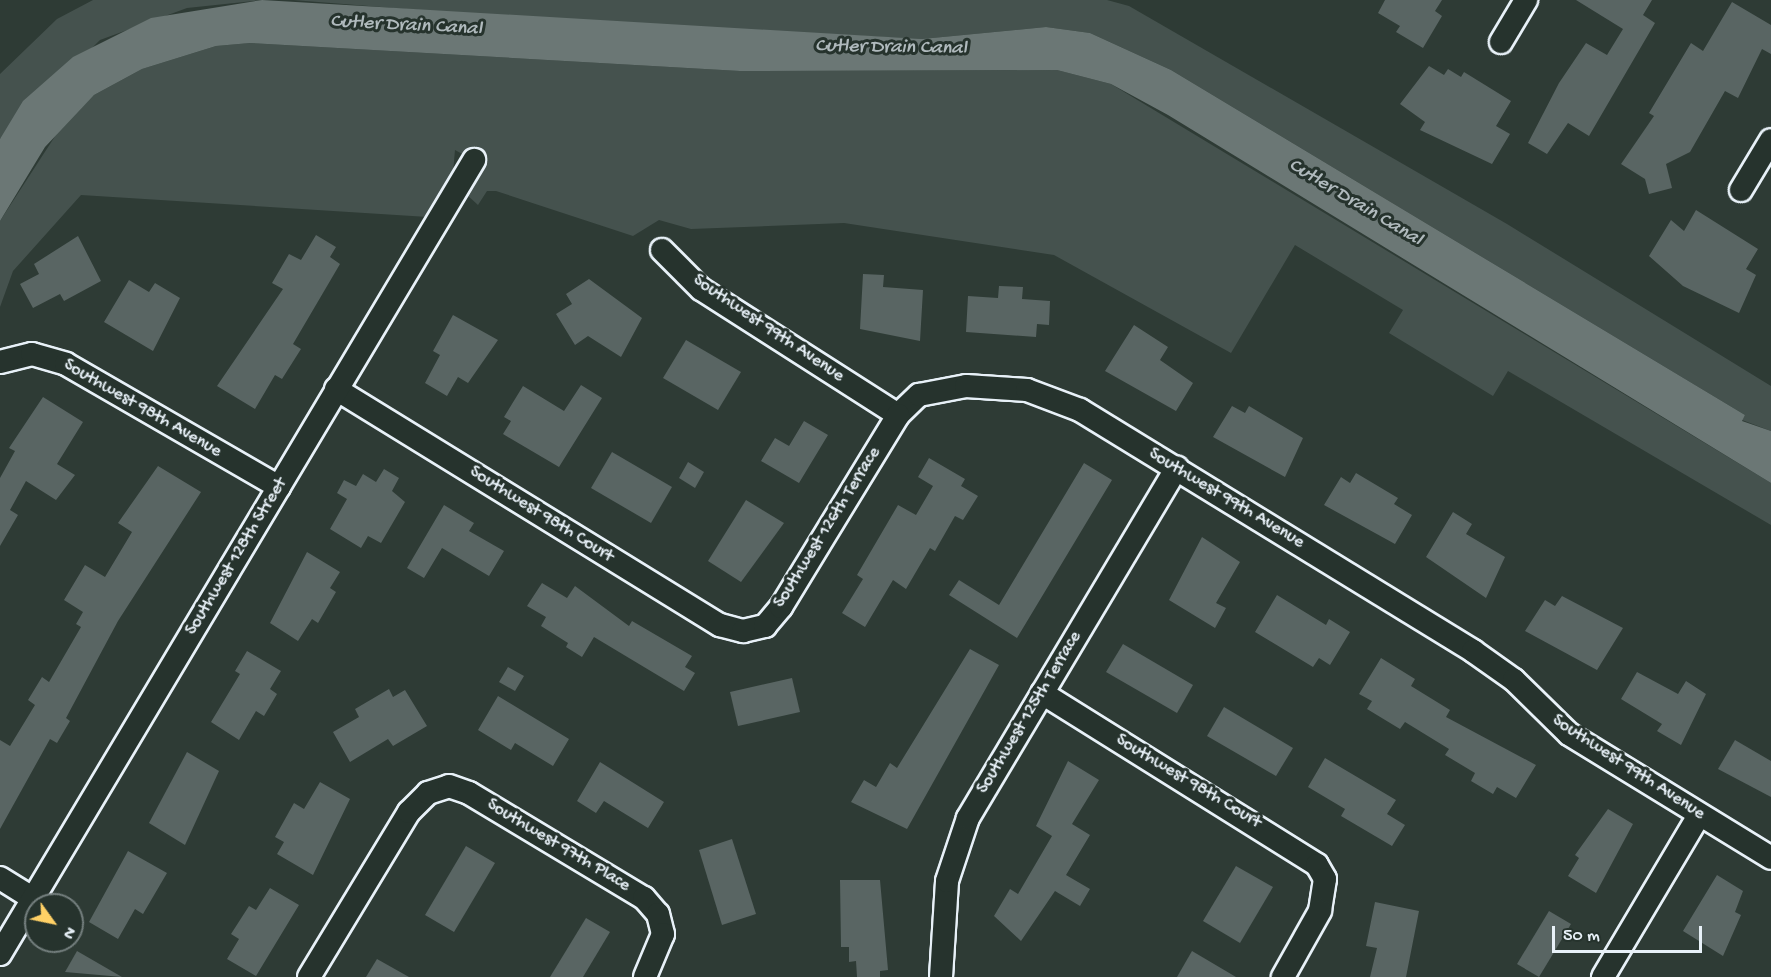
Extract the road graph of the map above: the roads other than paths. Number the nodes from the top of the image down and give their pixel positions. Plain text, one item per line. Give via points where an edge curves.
1 (1526, 0) edge
2 (1501, 42) dead end
3 (1771, 140) edge
4 (474, 160) dead end
5 (1741, 190) dead end
6 (662, 250) dead end
7 (0, 362) edge
8 (336, 389) junction
9 (898, 415) junction
10 (1177, 468) junction
11 (279, 487) junction
12 (750, 631) joint
13 (1042, 693) junction
14 (1699, 815) junction
15 (1771, 858) edge
16 (0, 878) edge
17 (26, 893) edge
18 (37, 893) edge
19 (24, 914) edge
20 (0, 954) edge
21 (309, 977) edge
22 (645, 977) edge
23 (941, 977) edge
24 (1283, 977) edge
25 (1603, 977) edge

1 - 2 street
3 - 5 street
4 - 8 street, Southwest 128th Street
6 - 9 street, Southwest 99th Avenue via 701,289
7 - 11 street, Southwest 98th Avenue via 32,354 66,364
8 - 11 street, Southwest 128th Street
8 - 12 street, Southwest 98th Court via 720,625
9 - 10 street, Southwest 99th Avenue via 919,395 935,390 980,386 1027,390 1071,406
9 - 12 street, Southwest 126th Terrace via 781,607 765,626
10 - 13 street, Southwest 125th Terrace
10 - 14 street, Southwest 99th Avenue via 1473,651 1514,680 1569,734
11 - 18 street, Southwest 128th Street
13 - 23 street, Southwest 125th Terrace via 973,808 955,849
13 - 24 street, Southwest 98th Court via 1303,853 1325,879 1320,911
14 - 15 street, Southwest 99th Avenue
14 - 25 street
16 - 17 street
19 - 20 street, Southwest 128th Street
21 - 22 street, Southwest 97th Place via 408,812 441,787 469,793 629,887 653,908 662,925 660,951

